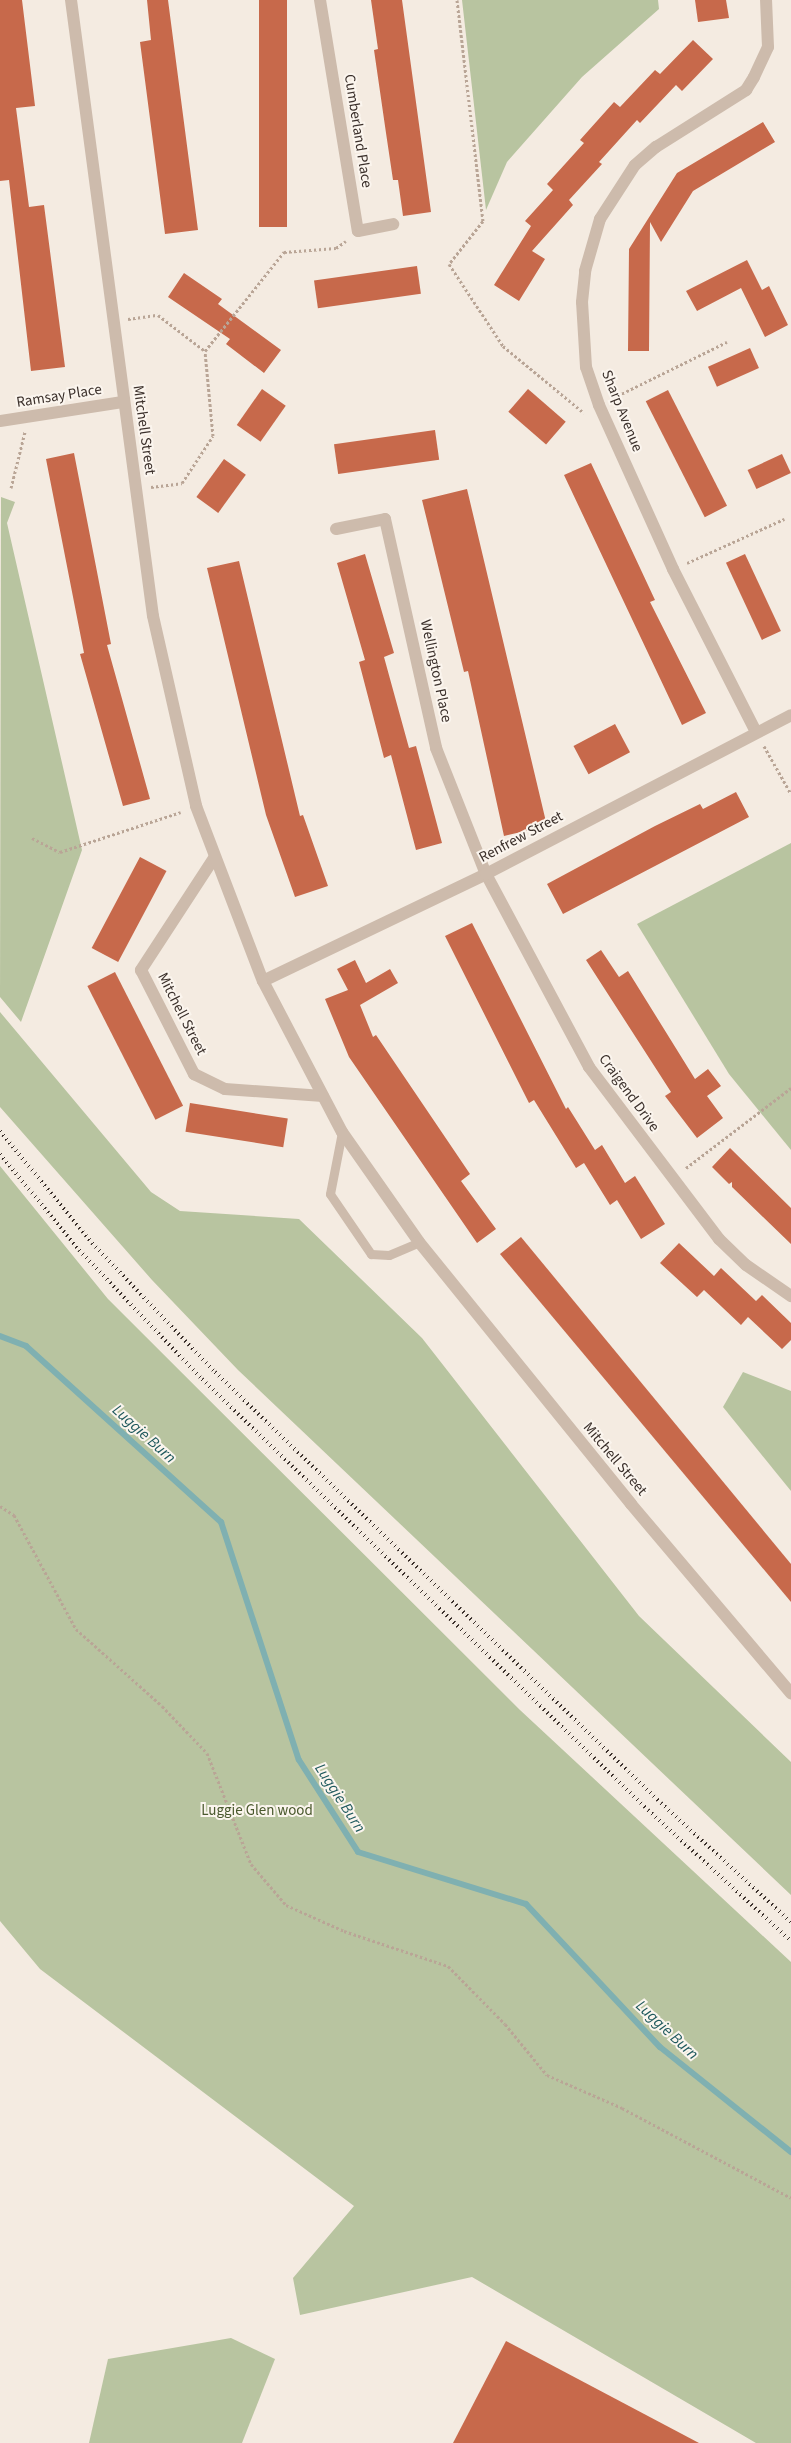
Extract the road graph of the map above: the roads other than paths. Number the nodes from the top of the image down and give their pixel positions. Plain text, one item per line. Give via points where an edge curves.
1 (71, 0) edge
2 (320, 0) edge
3 (766, 0) edge
4 (394, 224) dead end
5 (123, 402) junction
6 (0, 421) edge
7 (336, 529) dead end
8 (791, 715) edge
9 (756, 732) junction
10 (214, 858) junction
11 (486, 874) junction
12 (263, 981) junction
13 (323, 1096) junction
14 (342, 1132) junction
15 (419, 1242) junction
16 (791, 1296) edge
17 (791, 1693) edge

1 - 5 street, Mitchell Street
2 - 4 street, Cumberland Place via 358,230
3 - 9 street, Sharp Avenue via 768,47 746,90 656,146 635,165 600,219 585,271 582,302 586,367 599,405 673,569
5 - 6 street, Ramsay Place
5 - 10 street, Mitchell Street via 153,616 196,806
7 - 11 street, Wellington Place via 386,518 436,748
8 - 9 street, Renfrew Street
9 - 11 street, Renfrew Street
10 - 12 street, Mitchell Street
10 - 13 street, Mitchell Street via 141,970 194,1074 225,1088
11 - 12 street, Renfrew Street
11 - 16 street, Craigend Drive via 589,1067 718,1239 746,1265
12 - 13 street, Mitchell Street
13 - 14 street, Mitchell Street
14 - 15 street, Mitchell Street
14 - 15 lane via 330,1194 371,1254 389,1255
15 - 17 street, Mitchell Street via 625,1496

